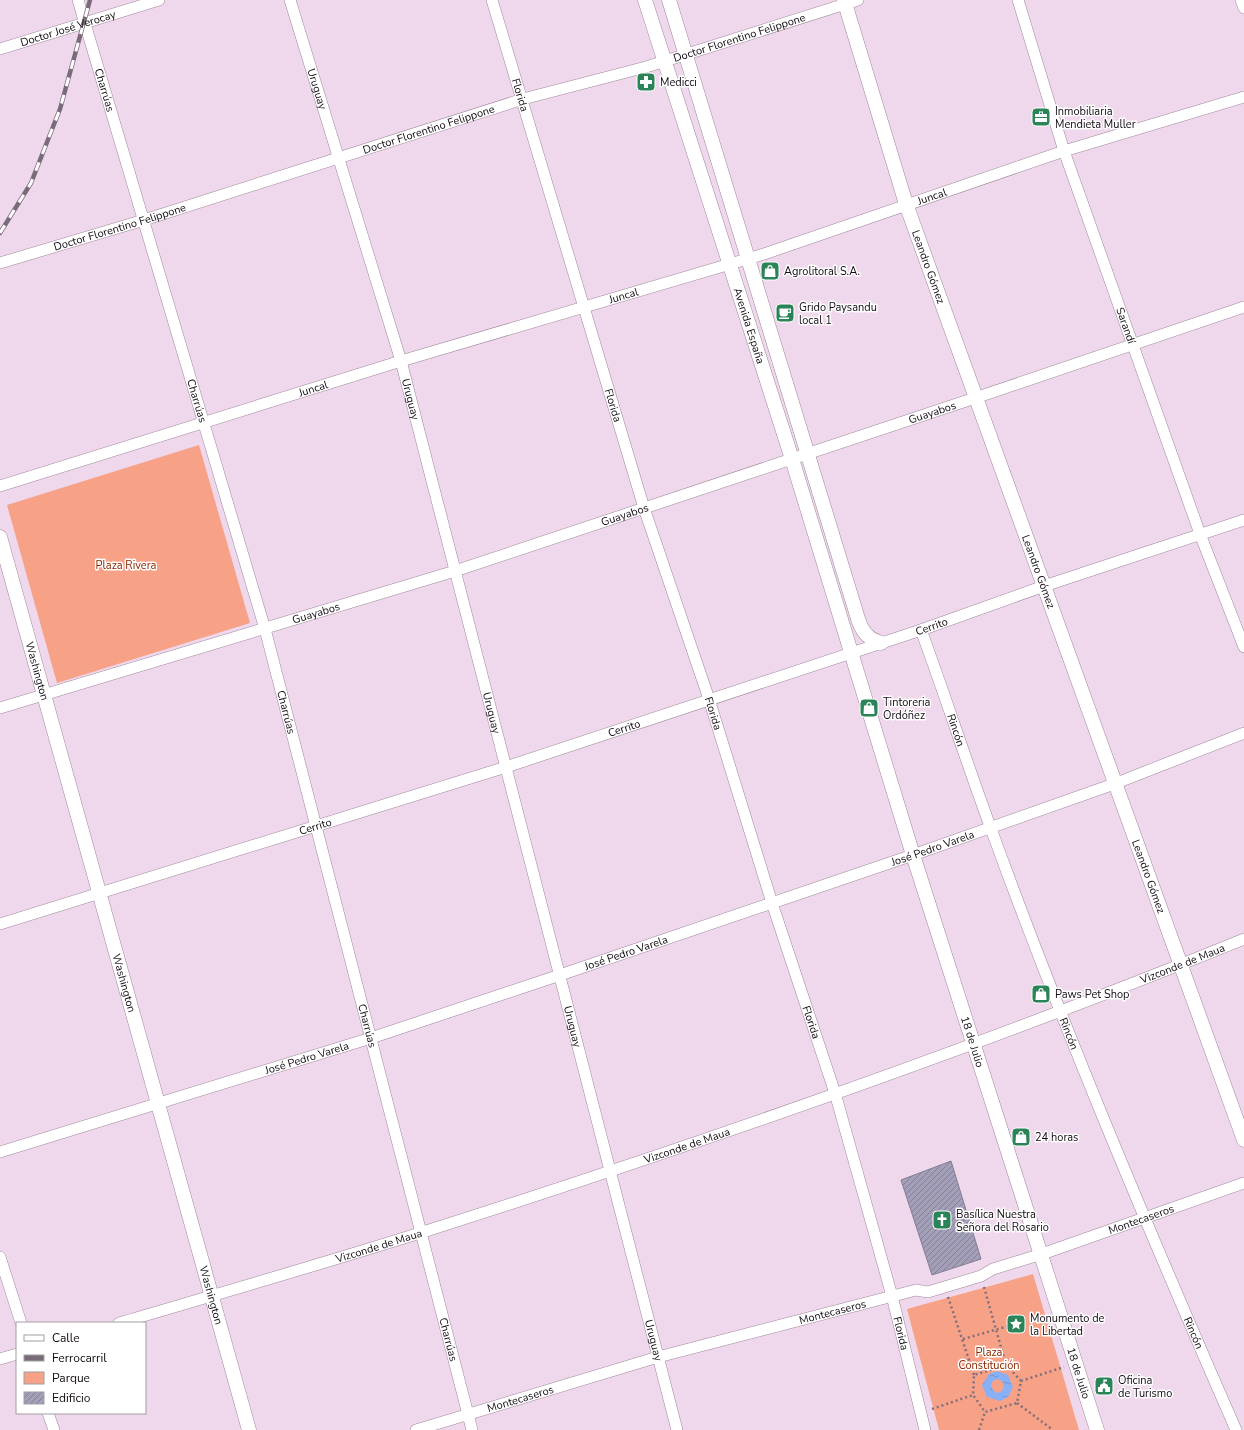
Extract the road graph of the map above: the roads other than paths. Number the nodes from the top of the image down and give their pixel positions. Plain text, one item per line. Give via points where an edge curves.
1 (78, 0) edge
2 (159, 0) edge
3 (290, 0) edge
4 (492, 0) edge
5 (645, 0) edge
6 (669, 0) edge
7 (1018, 0) edge
8 (1241, 0) edge
9 (849, 1) edge
10 (1244, 8) edge
11 (85, 23) junction
12 (0, 49) edge
13 (686, 54) junction
14 (664, 61) junction
15 (1244, 97) edge
16 (523, 99) junction
17 (1064, 151) junction
18 (339, 157) junction
19 (906, 204) junction
20 (144, 220) junction
21 (748, 259) junction
22 (0, 263) edge
23 (728, 264) junction
24 (1244, 307) edge
25 (585, 308) junction
26 (1132, 345) junction
27 (401, 361) junction
28 (975, 398) junction
29 (204, 421) junction
30 (807, 453) junction
31 (792, 459) junction
32 (0, 486) edge
33 (644, 508) junction
34 (1244, 520) edge
35 (1200, 534) junction
36 (0, 537) edge
37 (455, 571) junction
38 (1044, 586) junction
39 (265, 629) junction
40 (921, 630) junction
41 (881, 643) junction
42 (1244, 647) edge
43 (851, 653) junction
44 (43, 695) junction
45 (709, 700) junction
46 (0, 708) edge
47 (1244, 733) edge
48 (506, 767) junction
49 (1114, 784) junction
50 (990, 826) junction
51 (316, 828) junction
52 (913, 855) junction
53 (99, 893) junction
54 (772, 903) junction
55 (0, 924) edge
56 (1244, 939) edge
57 (1182, 964) junction
58 (560, 975) junction
59 (1061, 1011) junction
60 (371, 1038) junction
61 (974, 1043) junction
62 (835, 1093) junction
63 (158, 1104) junction
64 (1244, 1140) edge
65 (0, 1152) edge
66 (610, 1171) junction
67 (1244, 1183) edge
68 (1144, 1219) junction
69 (421, 1233) junction
70 (1042, 1254) junction
71 (0, 1257) edge
72 (212, 1296) junction
73 (892, 1296) junction
74 (20, 1322) edge
75 (122, 1322) edge
76 (16, 1354) edge
77 (658, 1357) junction
78 (0, 1359) edge
79 (48, 1414) edge
80 (467, 1414) junction
81 (54, 1430) edge
82 (249, 1430) edge
83 (416, 1430) edge
84 (472, 1430) edge
85 (677, 1430) edge
86 (925, 1430) edge
87 (1097, 1430) edge
88 (1236, 1430) edge

1 - 11 street, Charrúas
2 - 11 street, Doctor José Verocay
3 - 18 street, Uruguay
4 - 16 street, Florida
5 - 14 street, Avenida España
6 - 13 street, Avenida España
7 - 17 street, Sarandí
8 - 10 street
9 - 13 street, Doctor Florentino Felippone
9 - 19 street, Leandro Gómez
11 - 12 street, Doctor José Verocay
11 - 20 street, Charrúas
13 - 14 street, Doctor Florentino Felippone
13 - 21 street, Avenida España
14 - 16 street, Doctor Florentino Felippone
14 - 23 street, Avenida España
15 - 17 street, Juncal
16 - 18 street, Doctor Florentino Felippone
16 - 25 street, Florida
17 - 19 street, Juncal
17 - 26 street, Sarandí
18 - 20 street, Doctor Florentino Felippone
18 - 27 street, Uruguay
19 - 21 street, Juncal
19 - 28 street, Leandro Gómez
20 - 22 street, Doctor Florentino Felippone
20 - 29 street, Charrúas
21 - 23 street, Juncal
21 - 30 street, Avenida España
23 - 25 street, Juncal
23 - 31 street, Avenida España
24 - 26 street, Guayabos
25 - 27 street, Juncal
25 - 33 street, Florida
26 - 28 street, Guayabos
26 - 35 street, Sarandí
27 - 29 street, Juncal
27 - 37 street, Uruguay
28 - 30 street, Guayabos
28 - 38 street, Leandro Gómez
29 - 32 street, Juncal
29 - 39 street, Charrúas
30 - 31 street, Guayabos
30 - 41 street, Avenida España via 859,622 871,640
31 - 33 street, Guayabos
31 - 43 street, Avenida España
33 - 37 street, Guayabos
33 - 45 street, Florida
34 - 35 street, Cerrito
35 - 38 street, Cerrito
35 - 42 street, Sarandí
36 - 44 street, Washington
37 - 39 street, Guayabos
37 - 48 street, Uruguay
38 - 40 street, Cerrito
38 - 49 street, Leandro Gómez
39 - 44 street, Guayabos
39 - 51 street, Charrúas
40 - 41 street, Cerrito
40 - 50 street, Rincón
41 - 43 street, Cerrito
43 - 45 street, Cerrito
43 - 52 street, 18 de Julio
44 - 46 street, Guayabos
44 - 53 street, Washington
45 - 48 street, Cerrito
45 - 54 street, Florida
47 - 49 street, José Pedro Varela
48 - 51 street, Cerrito
48 - 58 street, Uruguay
49 - 50 street, José Pedro Varela
49 - 57 street, Leandro Gómez
50 - 52 street, José Pedro Varela
50 - 59 street, Rincón
51 - 53 street, Cerrito
51 - 60 street, Charrúas
52 - 54 street, José Pedro Varela
52 - 61 street, 18 de Julio
53 - 55 street, Cerrito
53 - 63 street, Washington
54 - 58 street, José Pedro Varela
54 - 62 street, Florida
56 - 57 street, Vizconde de Maua
57 - 59 street, Vizconde de Maua
57 - 64 street, Leandro Gómez
58 - 60 street, José Pedro Varela
58 - 66 street, Uruguay
59 - 61 street, Vizconde de Maua
59 - 68 street, Rincón
60 - 63 street, José Pedro Varela
60 - 69 street, Charrúas
61 - 62 street, Vizconde de Maua
61 - 70 street, 18 de Julio
62 - 66 street, Vizconde de Maua
62 - 73 street, Florida
63 - 65 street, José Pedro Varela
63 - 72 street, Washington
66 - 69 street, Vizconde de Maua
66 - 77 street, Uruguay
67 - 68 street, Montecaseros
68 - 70 street, Montecaseros
68 - 88 street, Rincón
69 - 72 street, Vizconde de Maua
69 - 80 street, Charrúas
70 - 73 street, Montecaseros via 928,1292 916,1290
70 - 87 street, 18 de Julio
71 - 74 street
72 - 75 street, Vizconde de Maua
72 - 82 street, Washington
73 - 77 street, Montecaseros
73 - 86 street, Florida
76 - 78 street
77 - 80 street, Montecaseros
77 - 85 street, Uruguay
79 - 81 street
80 - 83 street, Montecaseros
80 - 84 street, Charrúas

